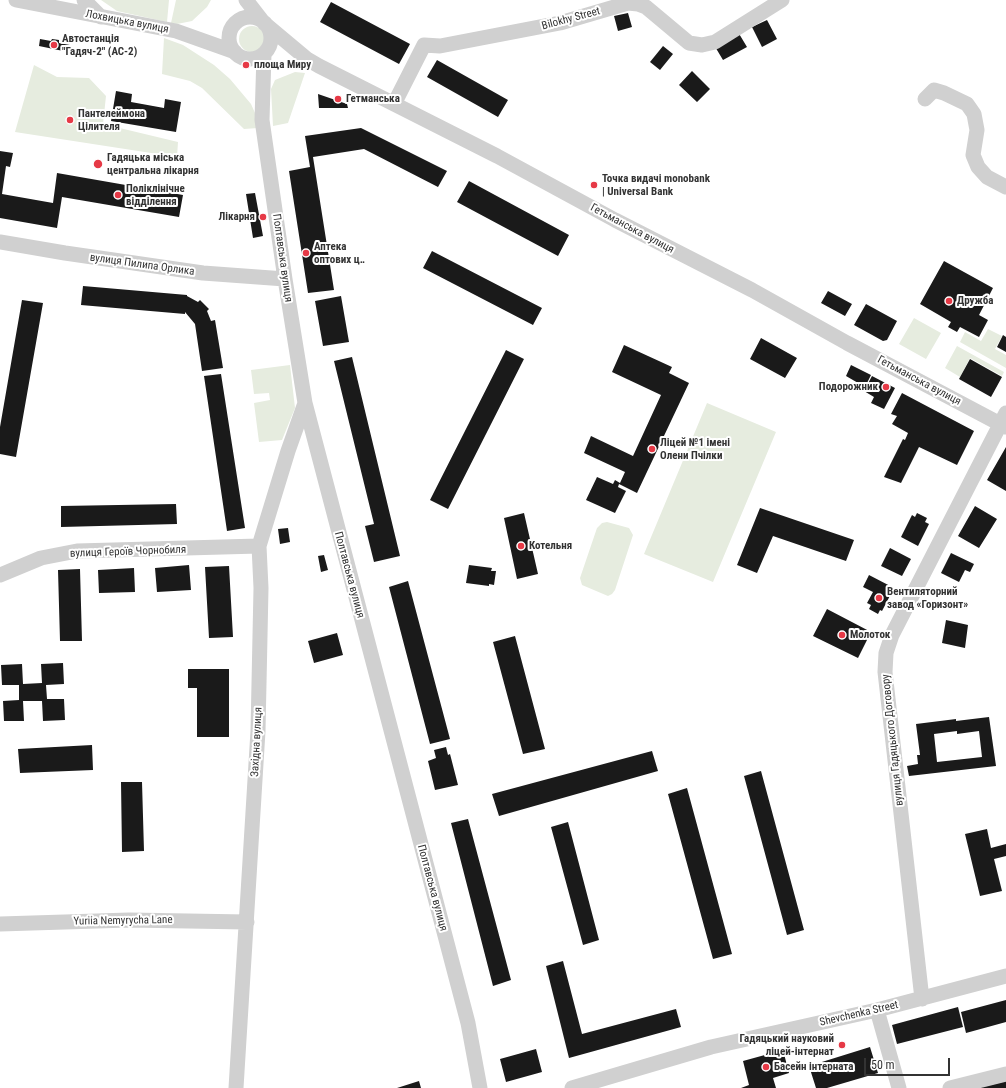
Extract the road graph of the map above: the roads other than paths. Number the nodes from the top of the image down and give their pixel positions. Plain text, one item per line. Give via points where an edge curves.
1 (16, 0) edge
2 (84, 0) edge
3 (246, 0) edge
4 (782, 0) edge
5 (101, 17) junction
6 (264, 23) junction
7 (235, 52) junction
8 (264, 54) junction
9 (925, 99) dead end
10 (394, 104) junction
11 (1006, 187) edge
12 (0, 242) edge
13 (285, 279) junction
14 (305, 403) junction
15 (1004, 421) edge
16 (259, 546) junction
17 (0, 575) edge
18 (247, 922) junction
19 (0, 924) edge
20 (1006, 976) edge
21 (922, 998) junction
22 (877, 1010) junction
23 (1006, 1074) edge
24 (236, 1088) edge
25 (480, 1088) edge
26 (572, 1088) edge
27 (899, 1088) edge
28 (950, 1088) edge

1 - 5 street, Лохвицька вулиця
2 - 5 street
3 - 6 street
4 - 10 street, Bilokhy Street via 715,42 702,45 689,43 646,7 628,3 560,23 440,46 424,45
5 - 7 street, Лохвицька вулиця via 176,31
6 - 7 street via 250,17 235,24 230,35 231,47
6 - 8 street via 271,37
6 - 10 street, Гетьманська вулиця via 307,59
7 - 8 street via 252,59
8 - 13 street, Полтавська вулиця via 262,120
9 - 11 street via 934,90 944,92 967,104 974,114 977,130 973,155 978,167 987,177
10 - 15 street, Гетьманська вулиця via 752,290 847,343
12 - 13 street, вулиця Пилипа Орлика via 203,273
13 - 14 street, Полтавська вулиця
14 - 16 street, Західна вулиця
14 - 25 street, Полтавська вулиця via 468,1022
15 - 21 street, вулиця Гадяцького Договору via 892,635 886,653 885,672
16 - 17 street, вулиця Героїв Чорнобиля via 77,552 41,558
16 - 18 street, Західна вулиця via 261,588 258,731
18 - 19 street, Yuriia Nemyrycha Lane via 129,920
18 - 24 street, Західна вулиця
20 - 21 street, Shevchenka Street
21 - 22 street, Shevchenka Street
22 - 26 street, Shevchenka Street via 711,1047
22 - 27 street
23 - 28 street

